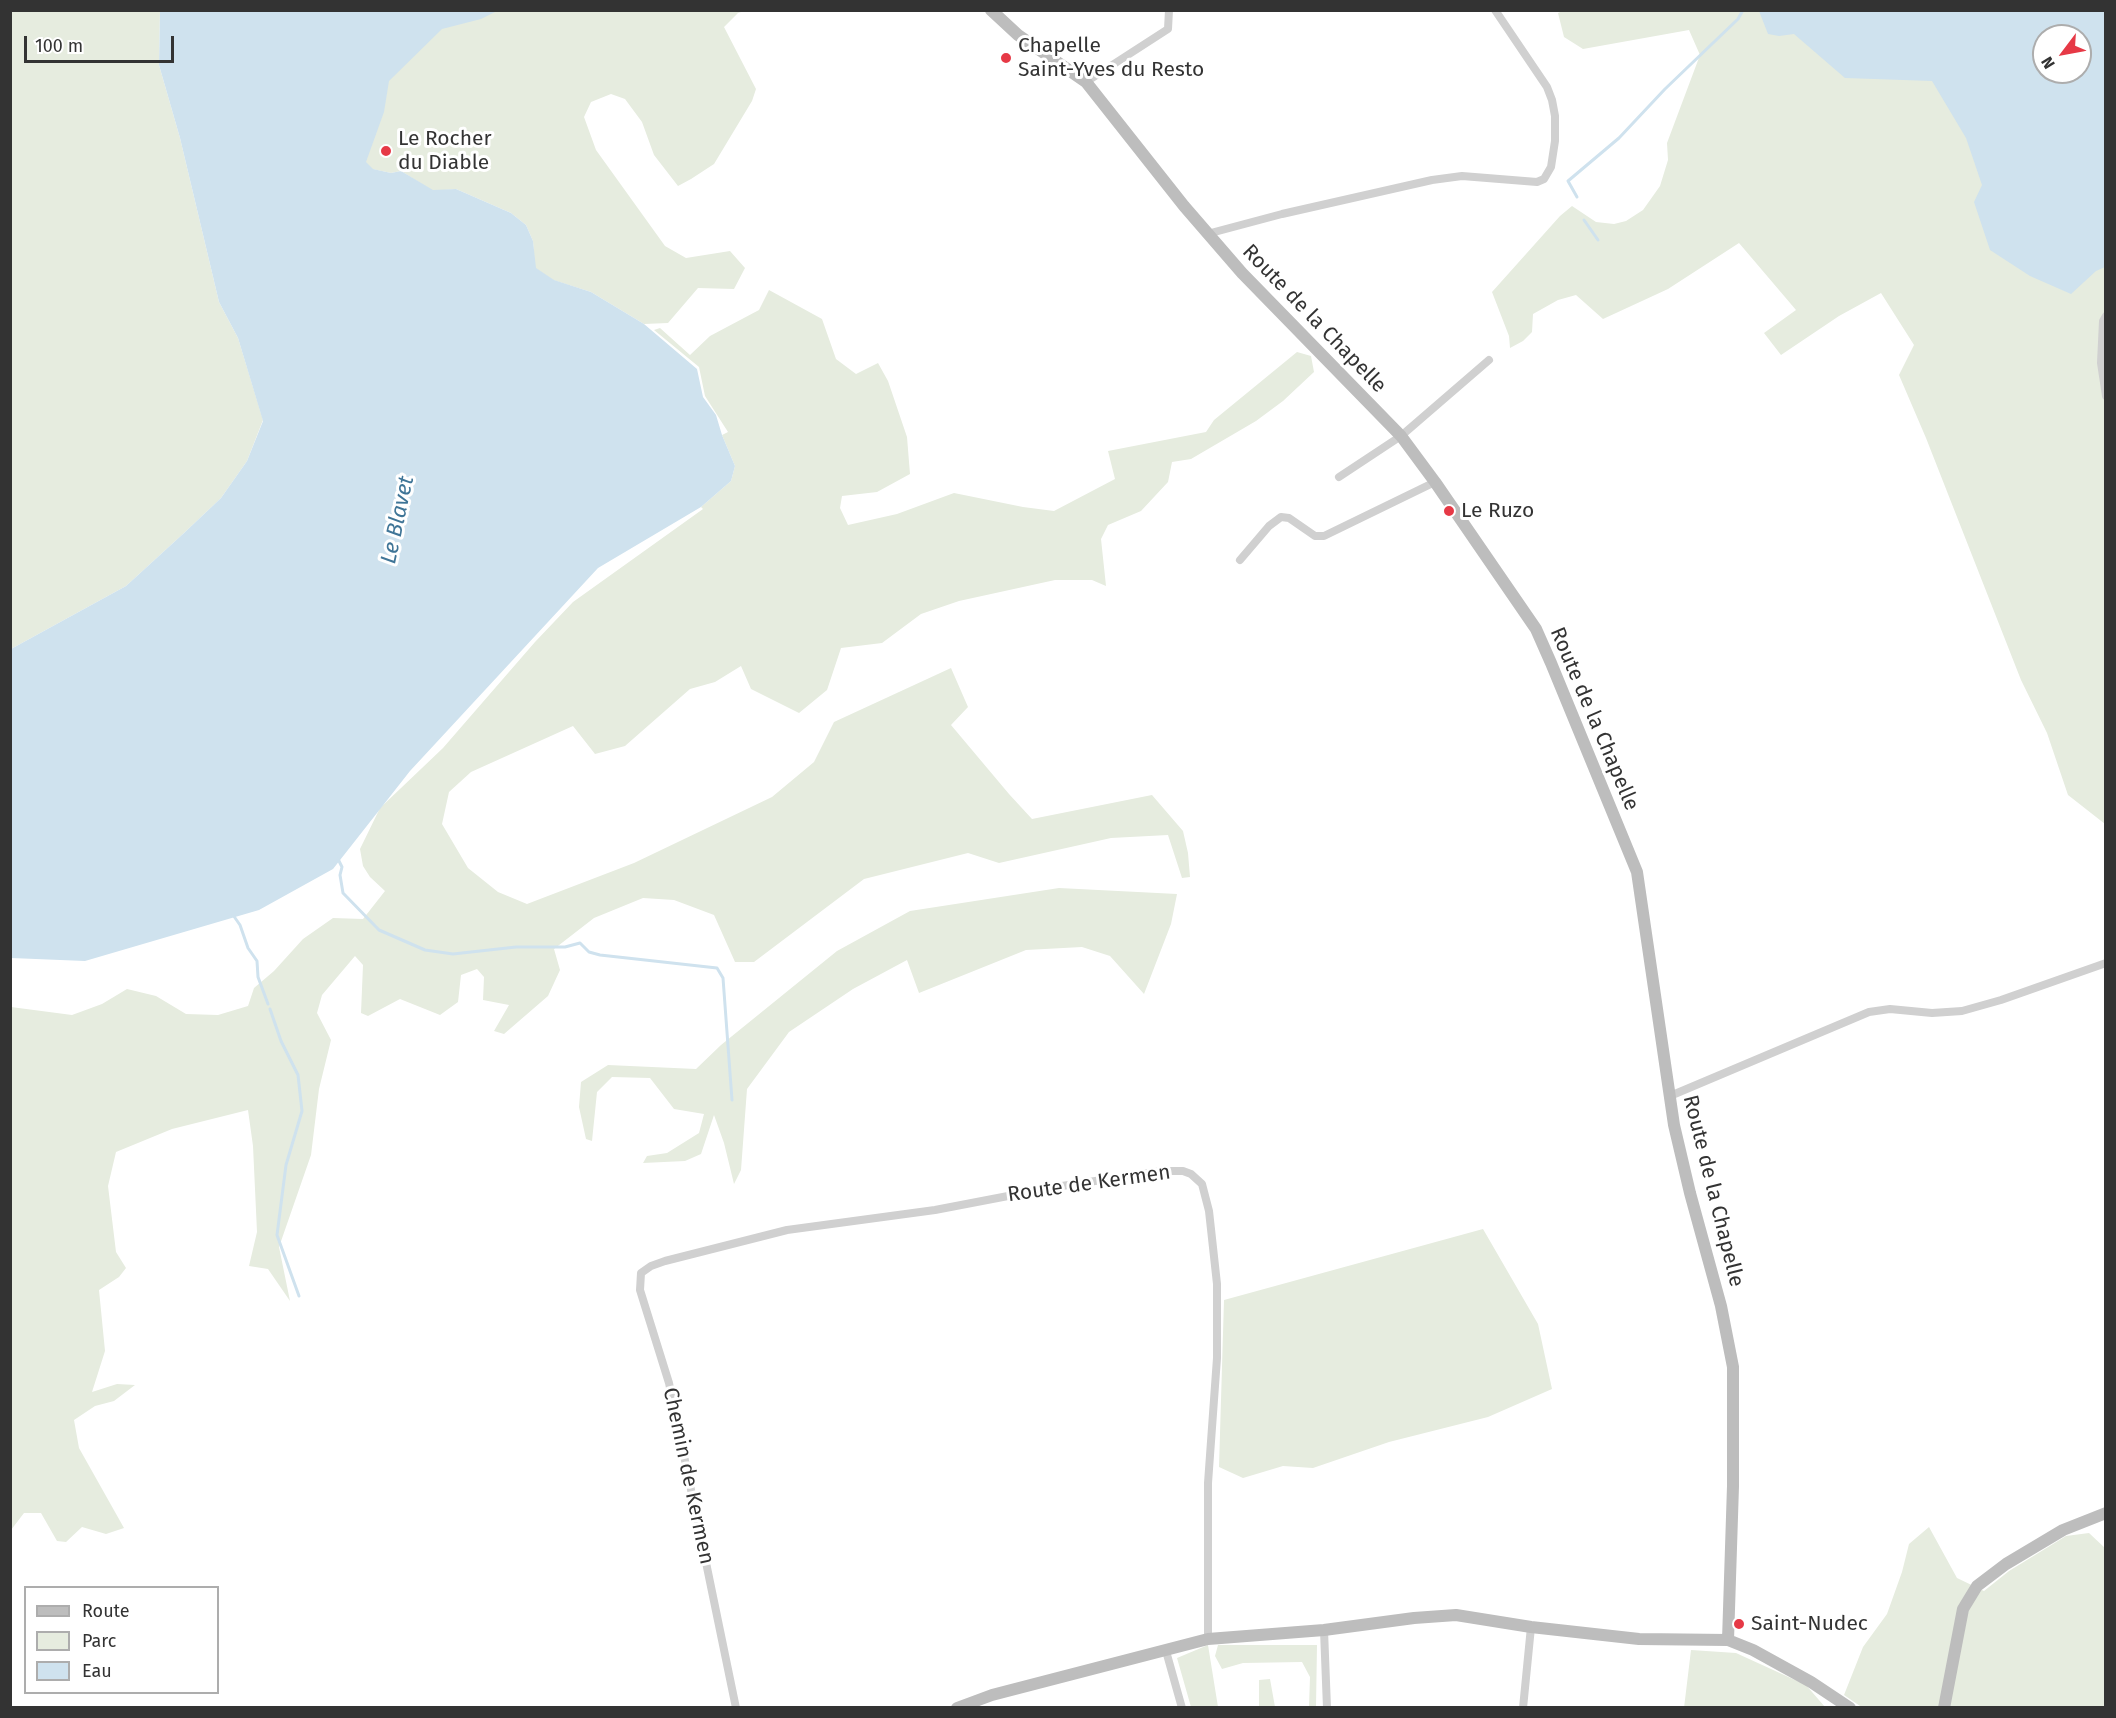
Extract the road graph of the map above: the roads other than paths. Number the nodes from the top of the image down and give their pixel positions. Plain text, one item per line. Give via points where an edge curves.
1 (991, 10) edge
2 (1169, 10) edge
3 (1495, 10) edge
4 (1086, 82) junction
5 (1207, 234) junction
6 (2106, 316) edge
7 (1489, 360) dead end
8 (2106, 396) edge
9 (1401, 436) junction
10 (1339, 477) dead end
11 (1435, 482) junction
12 (1240, 560) dead end
13 (2106, 963) edge
14 (1670, 1096) junction
15 (665, 1261) joint
16 (2106, 1513) edge
17 (1531, 1627) junction
18 (1324, 1630) junction
19 (1208, 1640) junction
20 (1728, 1640) junction
21 (1166, 1652) junction
22 (736, 1707) edge
23 (959, 1707) edge
24 (1182, 1707) edge
25 (1328, 1707) edge
26 (1523, 1707) edge
27 (1850, 1707) edge
28 (1944, 1707) edge

1 - 4 street, Route de la Chapelle
2 - 4 street via 1168,29
3 - 5 street via 1552,100 1555,141 1551,167 1544,179 1537,182 1462,176 1432,180
4 - 5 street, Route de la Chapelle
5 - 9 street, Route de la Chapelle
6 - 8 street via 2101,363
7 - 9 street
9 - 10 street
9 - 11 street, Route de la Chapelle
11 - 12 street via 1324,536 1315,536 1289,518 1281,517 1269,525
11 - 14 street, Route de la Chapelle via 1536,629 1637,872
13 - 14 street via 1962,1011 1932,1013 1890,1008 1869,1012
14 - 20 street, Route de la Chapelle via 1733,1367
15 - 19 street, Route de Kermen via 787,1230 935,1210 1162,1171 1191,1174 1202,1184 1209,1211 1217,1284 1208,1483
15 - 22 street, Chemin de Kermen via 641,1273 640,1290 669,1383
16 - 28 street via 2063,1530 1977,1586 1963,1609
17 - 18 street via 1456,1616
17 - 20 street via 1639,1639
17 - 26 street
18 - 19 street
18 - 25 street
19 - 21 street
20 - 27 street via 1753,1650
21 - 23 street via 992,1695
21 - 24 street

